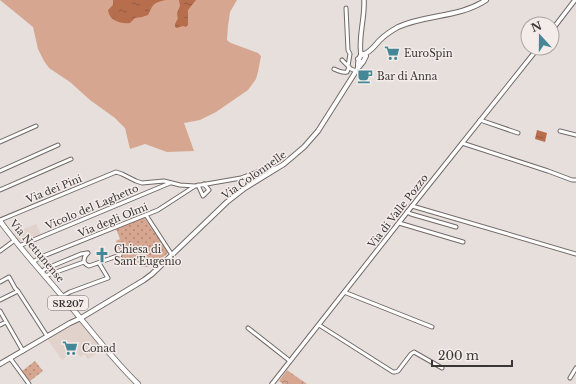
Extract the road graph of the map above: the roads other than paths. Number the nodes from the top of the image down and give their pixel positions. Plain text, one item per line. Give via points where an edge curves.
1 (364, 0) edge
2 (486, 0) edge
3 (575, 0) edge
4 (346, 8) dead end
5 (560, 20) edge
6 (363, 56) junction
7 (532, 56) edge
8 (342, 60) dead end
9 (349, 66) junction
10 (334, 69) dead end
11 (357, 70) junction
12 (480, 120) junction
13 (36, 126) dead end
14 (560, 131) dead end
15 (518, 134) dead end
16 (576, 135) edge
17 (0, 142) edge
18 (462, 143) junction
19 (58, 145) dead end
20 (71, 159) dead end
21 (113, 168) dead end
22 (278, 168) junction
23 (0, 171) edge
24 (116, 173) junction
25 (576, 180) edge
26 (170, 183) junction
27 (204, 184) junction
28 (196, 186) junction
29 (0, 190) edge
30 (412, 206) junction
31 (407, 212) junction
32 (146, 215) junction
33 (1, 223) edge
34 (399, 223) junction
35 (456, 227) dead end
36 (15, 240) junction
37 (463, 242) dead end
38 (19, 246) junction
39 (0, 251) edge
40 (576, 254) edge
41 (120, 255) dead end
42 (172, 255) junction
43 (33, 262) junction
44 (84, 262) junction
45 (99, 263) junction
46 (42, 272) junction
47 (45, 276) junction
48 (0, 282) edge
49 (18, 291) junction
50 (344, 292) junction
51 (63, 296) junction
52 (0, 300) edge
53 (0, 311) edge
54 (81, 318) junction
55 (6, 322) junction
56 (0, 325) edge
57 (319, 325) junction
58 (432, 327) dead end
59 (248, 328) dead end
60 (47, 336) junction
61 (23, 351) junction
62 (10, 358) junction
63 (290, 361) junction
64 (0, 364) edge
65 (442, 368) dead end
66 (576, 368) edge
67 (570, 378) dead end
68 (30, 384) edge
69 (138, 384) edge
70 (272, 384) edge

1 - 6 street via 360,44
2 - 6 main road, Via Colonnelle via 461,12 400,26
3 - 5 street
4 - 9 street
6 - 11 main road
6 - 11 main road, Via Colonnelle via 366,58
7 - 12 street, Via di Valle Pozzo
8 - 9 street
9 - 10 street via 347,72
9 - 11 street
11 - 22 main road, Via Colonnelle via 316,134
12 - 15 street
12 - 18 street, Via di Valle Pozzo
13 - 17 street
14 - 16 street
18 - 25 street
18 - 30 street, Via di Valle Pozzo
19 - 23 street
20 - 29 street
21 - 24 street
22 - 27 street, Vicolo del Laghetto
22 - 42 main road, Via Colonnelle via 237,194
24 - 26 street, Vicolo del Laghetto via 142,183
24 - 33 street, Via dei Pini
26 - 28 street, Vicolo del Laghetto
26 - 38 street, Vicolo del Laghetto
27 - 28 street, Vicolo del Laghetto
27 - 28 street via 210,190 203,196
28 - 32 street, Via degli Olmi
30 - 31 street, Via di Valle Pozzo
30 - 40 street
31 - 34 street, Via di Valle Pozzo
31 - 35 street
32 - 42 street
32 - 43 street, Via degli Olmi
33 - 36 main road, Via Nettunense / SR207
34 - 37 street
34 - 50 street, Via di Valle Pozzo
36 - 38 main road, Via Nettunense / SR207
36 - 39 street
38 - 43 main road, Via Nettunense / SR207
41 - 45 street
42 - 54 main road, Via Colonnelle via 144,280
43 - 46 main road, Via Nettunense / SR207
44 - 45 street via 89,266
44 - 46 street via 84,257 88,253 45,268
44 - 47 street
45 - 51 street via 108,278
46 - 47 main road, Via Nettunense / SR207
47 - 51 main road, Via Nettunense / SR207
48 - 49 street via 9,277
49 - 52 street
49 - 60 street
50 - 57 street, Via di Valle Pozzo
50 - 58 street
51 - 54 main road, Via Nettunense / SR207
53 - 55 street
54 - 60 main road, Via Colonnelle
54 - 69 main road, Via Nettunense / SR207
55 - 56 street
55 - 61 street
57 - 63 street, Via di Valle Pozzo
57 - 65 street via 393,372 398,371 414,352
59 - 63 street
60 - 61 main road, Via Colonnelle
61 - 62 main road, Via Colonnelle
62 - 64 main road, Via Colonnelle
62 - 68 street
63 - 70 street, Via di Valle Pozzo
66 - 67 street

